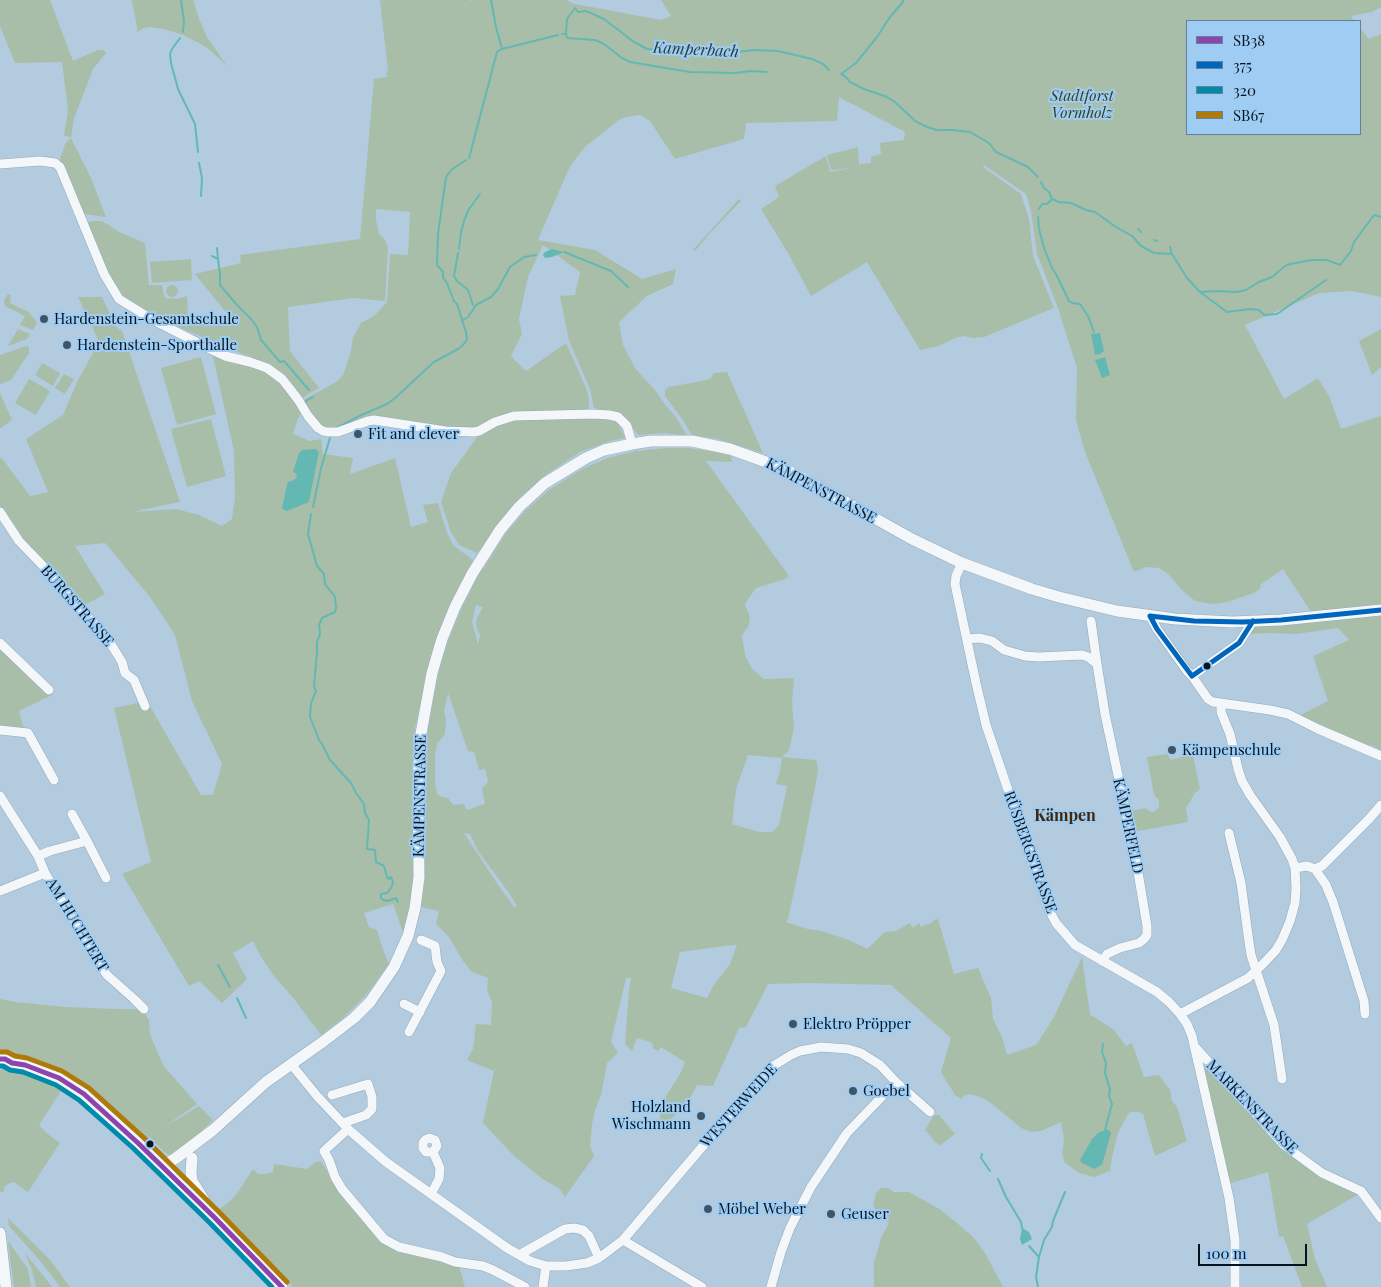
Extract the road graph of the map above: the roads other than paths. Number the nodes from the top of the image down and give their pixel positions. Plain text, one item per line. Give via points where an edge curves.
1 (0, 164) edge
2 (632, 444) junction
3 (0, 512) edge
4 (962, 562) junction
5 (1381, 610) edge
6 (1150, 616) junction
7 (1091, 621) dead end
8 (1253, 621) junction
9 (966, 639) junction
10 (0, 643) edge
11 (1097, 664) junction
12 (1192, 676) junction
13 (49, 690) dead end
14 (1221, 704) junction
15 (146, 706) dead end
16 (0, 730) edge
17 (1381, 756) edge
18 (54, 780) dead end
19 (0, 796) edge
20 (1381, 805) edge
21 (72, 814) dead end
22 (1229, 832) dead end
23 (87, 842) junction
24 (38, 856) junction
25 (1295, 868) junction
26 (1315, 869) junction
27 (45, 873) junction
28 (106, 878) dead end
29 (0, 891) edge
30 (421, 940) dead end
31 (1102, 961) junction
32 (1256, 971) junction
33 (404, 1004) dead end
34 (144, 1009) dead end
35 (420, 1012) junction
36 (1180, 1014) junction
37 (1366, 1014) dead end
38 (410, 1032) dead end
39 (1196, 1048) junction
40 (0, 1059) edge
41 (12, 1063) junction
42 (290, 1064) junction
43 (0, 1065) edge
44 (1282, 1079) dead end
45 (896, 1082) junction
46 (332, 1095) dead end
47 (930, 1112) dead end
48 (345, 1126) junction
49 (213, 1130) junction
50 (434, 1152) dead end
51 (192, 1158) junction
52 (162, 1167) junction
53 (173, 1178) junction
54 (431, 1194) junction
55 (214, 1216) junction
56 (1381, 1218) edge
57 (0, 1235) edge
58 (623, 1240) junction
59 (519, 1256) junction
60 (599, 1258) junction
61 (546, 1266) junction
62 (6, 1287) edge
63 (282, 1287) edge
64 (525, 1287) edge
65 (543, 1287) edge
66 (702, 1287) edge
67 (771, 1287) edge
68 (1235, 1287) edge

1 - 2 street via 40,161 60,167 104,274 119,299 210,350 267,368 282,379 323,431 333,433 379,420 446,431 474,432 514,416 593,414 618,418 627,426
2 - 4 street, KÄMPENSTRASSE via 692,441 754,456
2 - 42 street, KÄMPENSTRASSE via 586,458 545,483 500,530 472,574 442,639 423,715 418,774 419,877 408,936 394,967 370,1002 341,1029
3 - 15 street, BURGSTRASSE via 19,541 106,636
4 - 6 street, KÄMPENSTRASSE via 1059,597
4 - 9 street, RÜSBERGSTRASSE via 955,584
5 - 8 street, KÄMPENSTRASSE
6 - 8 street, KÄMPENSTRASSE via 1194,621
6 - 12 street
7 - 11 street, KÄMPERFELD
8 - 12 street via 1239,643
9 - 11 street via 992,641 1004,650 1025,656 1082,655
9 - 31 street, RÜSBERGSTRASSE via 990,738 1048,908 1074,945
10 - 13 street
11 - 31 street, KÄMPERFELD via 1147,926 1147,935 1139,943 1107,954
12 - 14 street via 1208,699
14 - 17 street via 1288,714
14 - 25 street via 1242,781 1280,837
16 - 18 street via 28,733
19 - 24 street, AM HUCHTERT
20 - 26 street via 1322,866
21 - 23 street
22 - 32 street
23 - 24 street
23 - 28 street
24 - 27 street, AM HUCHTERT
25 - 26 street via 1307,866
25 - 32 street via 1295,903 1288,926 1276,950
26 - 37 street via 1333,902
27 - 29 street
27 - 34 street, AM HUCHTERT via 107,975
30 - 35 street via 435,946 441,971
31 - 36 street, RÜSBERGSTRASSE via 1157,992
32 - 36 street
32 - 44 street via 1274,1025
33 - 35 street
35 - 38 street
36 - 39 street, RÜSBERGSTRASSE
39 - 56 street, MARKENSTRASSE via 1284,1145 1322,1173 1361,1191
39 - 68 street, RÜSBERGSTRASSE via 1229,1198 1235,1240
40 - 41 street
41 - 43 street
41 - 52 street via 59,1078 84,1094
42 - 48 street, WESTERWEIDE
42 - 49 street, KÄMPENSTRASSE
45 - 47 street, WESTERWEIDE
45 - 58 street, WESTERWEIDE via 873,1060 848,1049 811,1048 782,1060 765,1073
45 - 67 street via 847,1133 811,1187 789,1231
46 - 48 street via 368,1084 372,1109
48 - 54 street, WESTERWEIDE via 386,1162
48 - 64 street via 324,1152 342,1189 384,1239 399,1247 483,1266
49 - 51 street, KÄMPENSTRASSE
49 - 52 street, KÄMPENSTRASSE
50 - 54 street via 440,1174
51 - 53 street, KÄMPENSTRASSE
51 - 55 street via 192,1181
52 - 53 street
53 - 55 street
54 - 59 street, WESTERWEIDE
55 - 63 street
57 - 62 street
58 - 60 street, WESTERWEIDE
58 - 66 street
59 - 60 street via 574,1228 589,1236
59 - 61 street, WESTERWEIDE
60 - 61 street, WESTERWEIDE via 577,1265
61 - 65 street

